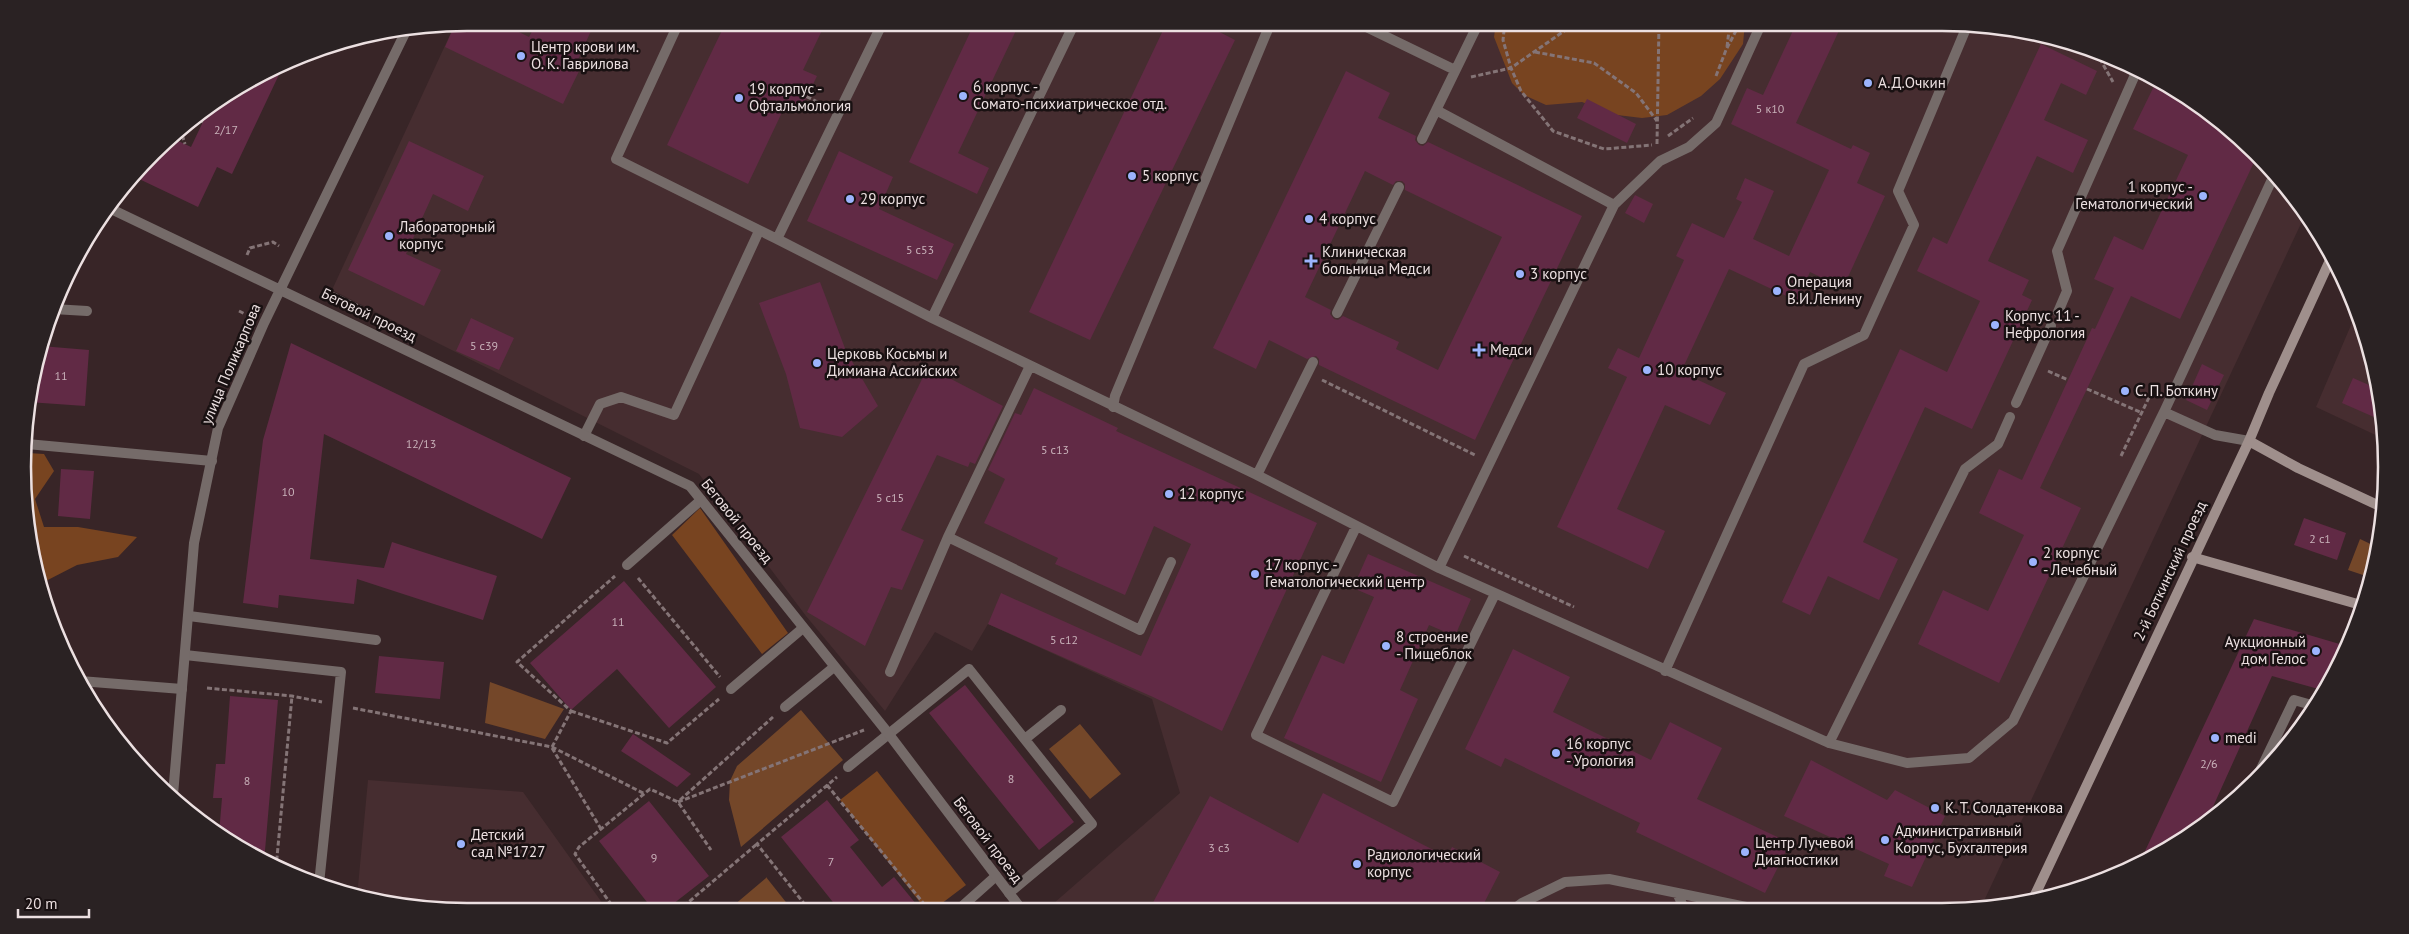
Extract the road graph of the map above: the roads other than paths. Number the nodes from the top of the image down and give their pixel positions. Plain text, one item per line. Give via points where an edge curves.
1 (675, 31) edge
2 (879, 31) edge
3 (1071, 31) edge
4 (1267, 31) edge
5 (1375, 31) edge
6 (1474, 31) edge
7 (1758, 31) edge
8 (1964, 32) edge
9 (403, 36) edge
10 (1455, 70) junction
11 (2135, 76) edge
12 (1436, 110) junction
13 (1422, 139) dead end
14 (2271, 181) edge
15 (1399, 187) dead end
16 (1614, 204) junction
17 (115, 211) edge
18 (759, 231) junction
19 (777, 239) junction
20 (2328, 265) edge
21 (280, 289) junction
22 (61, 309) edge
23 (87, 311) dead end
24 (2058, 312) dead end
25 (1337, 313) dead end
26 (932, 318) junction
27 (2051, 326) dead end
28 (1313, 362) dead end
29 (1030, 366) junction
30 (2016, 403) dead end
31 (1113, 407) junction
32 (2164, 412) junction
33 (2010, 418) dead end
34 (584, 436) junction
35 (2249, 441) junction
36 (32, 444) edge
37 (212, 461) junction
38 (1257, 475) junction
39 (701, 500) junction
40 (2376, 504) edge
41 (1356, 527) junction
42 (948, 537) junction
43 (2192, 557) junction
44 (1171, 562) dead end
45 (627, 565) road end
46 (1439, 568) junction
47 (1495, 594) junction
48 (2356, 604) edge
49 (189, 616) junction
50 (803, 628) junction
51 (376, 640) dead end
52 (185, 655) junction
53 (834, 667) junction
54 (1665, 671) junction
55 (890, 672) dead end
56 (88, 682) edge
57 (182, 689) junction
58 (731, 689) road end
59 (2307, 704) edge
60 (784, 707) road end
61 (1060, 710) dead end
62 (888, 733) junction
63 (1025, 739) junction
64 (1829, 743) junction
65 (2265, 759) edge
66 (848, 767) road end
67 (174, 789) edge
68 (996, 876) junction
69 (320, 877) edge
70 (2036, 892) edge
71 (1009, 893) junction
72 (1677, 893) junction
73 (966, 903) edge
74 (1016, 903) edge
75 (1522, 903) edge
76 (1682, 903) edge
77 (1726, 903) edge

1 - 18 street via 616,159
2 - 19 street
3 - 26 street
4 - 31 street
5 - 10 street
6 - 10 street
7 - 16 street via 1716,123 1689,146 1660,162
8 - 54 street via 1898,191 1914,225 1864,335 1804,364
9 - 21 street, улица Поликарпова
10 - 12 street
11 - 24 street via 2057,251 2067,291
12 - 13 street
12 - 16 street
14 - 32 street
15 - 25 street
16 - 46 street
17 - 21 street, Беговой проезд
18 - 19 street
18 - 34 street via 674,415 620,396 600,404
19 - 26 street
20 - 35 street, 2-й Боткинский проезд
21 - 34 street, Беговой проезд
21 - 37 street, улица Поликарпова via 218,428
22 - 23 street
26 - 29 street
27 - 30 street
28 - 38 street
29 - 31 street
29 - 42 street
31 - 38 street
32 - 35 street via 2215,435
32 - 64 street via 2013,721 1969,758 1907,763
33 - 64 street via 1998,444 1965,469
34 - 39 street, Беговой проезд via 690,486
35 - 40 street
35 - 43 street, 2-й Боткинский проезд
36 - 37 street
37 - 49 street, улица Поликарпова via 194,543
38 - 41 street
39 - 45 street
39 - 50 street, Беговой проезд
41 - 46 street
41 - 47 street via 1256,735 1393,802
42 - 44 street via 1140,630
42 - 55 street
43 - 48 street
43 - 70 street, 2-й Боткинский проезд
46 - 47 street
47 - 54 street
49 - 51 street
49 - 52 street, улица Поликарпова
50 - 53 street, Беговой проезд
50 - 58 street
52 - 57 street, улица Поликарпова
52 - 69 street via 341,672
53 - 60 street
53 - 62 street, Беговой проезд
54 - 64 street
56 - 57 street
57 - 67 street, улица Поликарпова
59 - 65 street via 2294,700
61 - 63 street
62 - 63 street via 969,669
62 - 66 street
62 - 68 street, Беговой проезд
63 - 71 street via 1092,824
68 - 71 street, Беговой проезд
68 - 73 street
71 - 74 street, Беговой проезд
72 - 75 street via 1609,879 1565,882
72 - 76 street
72 - 77 street

